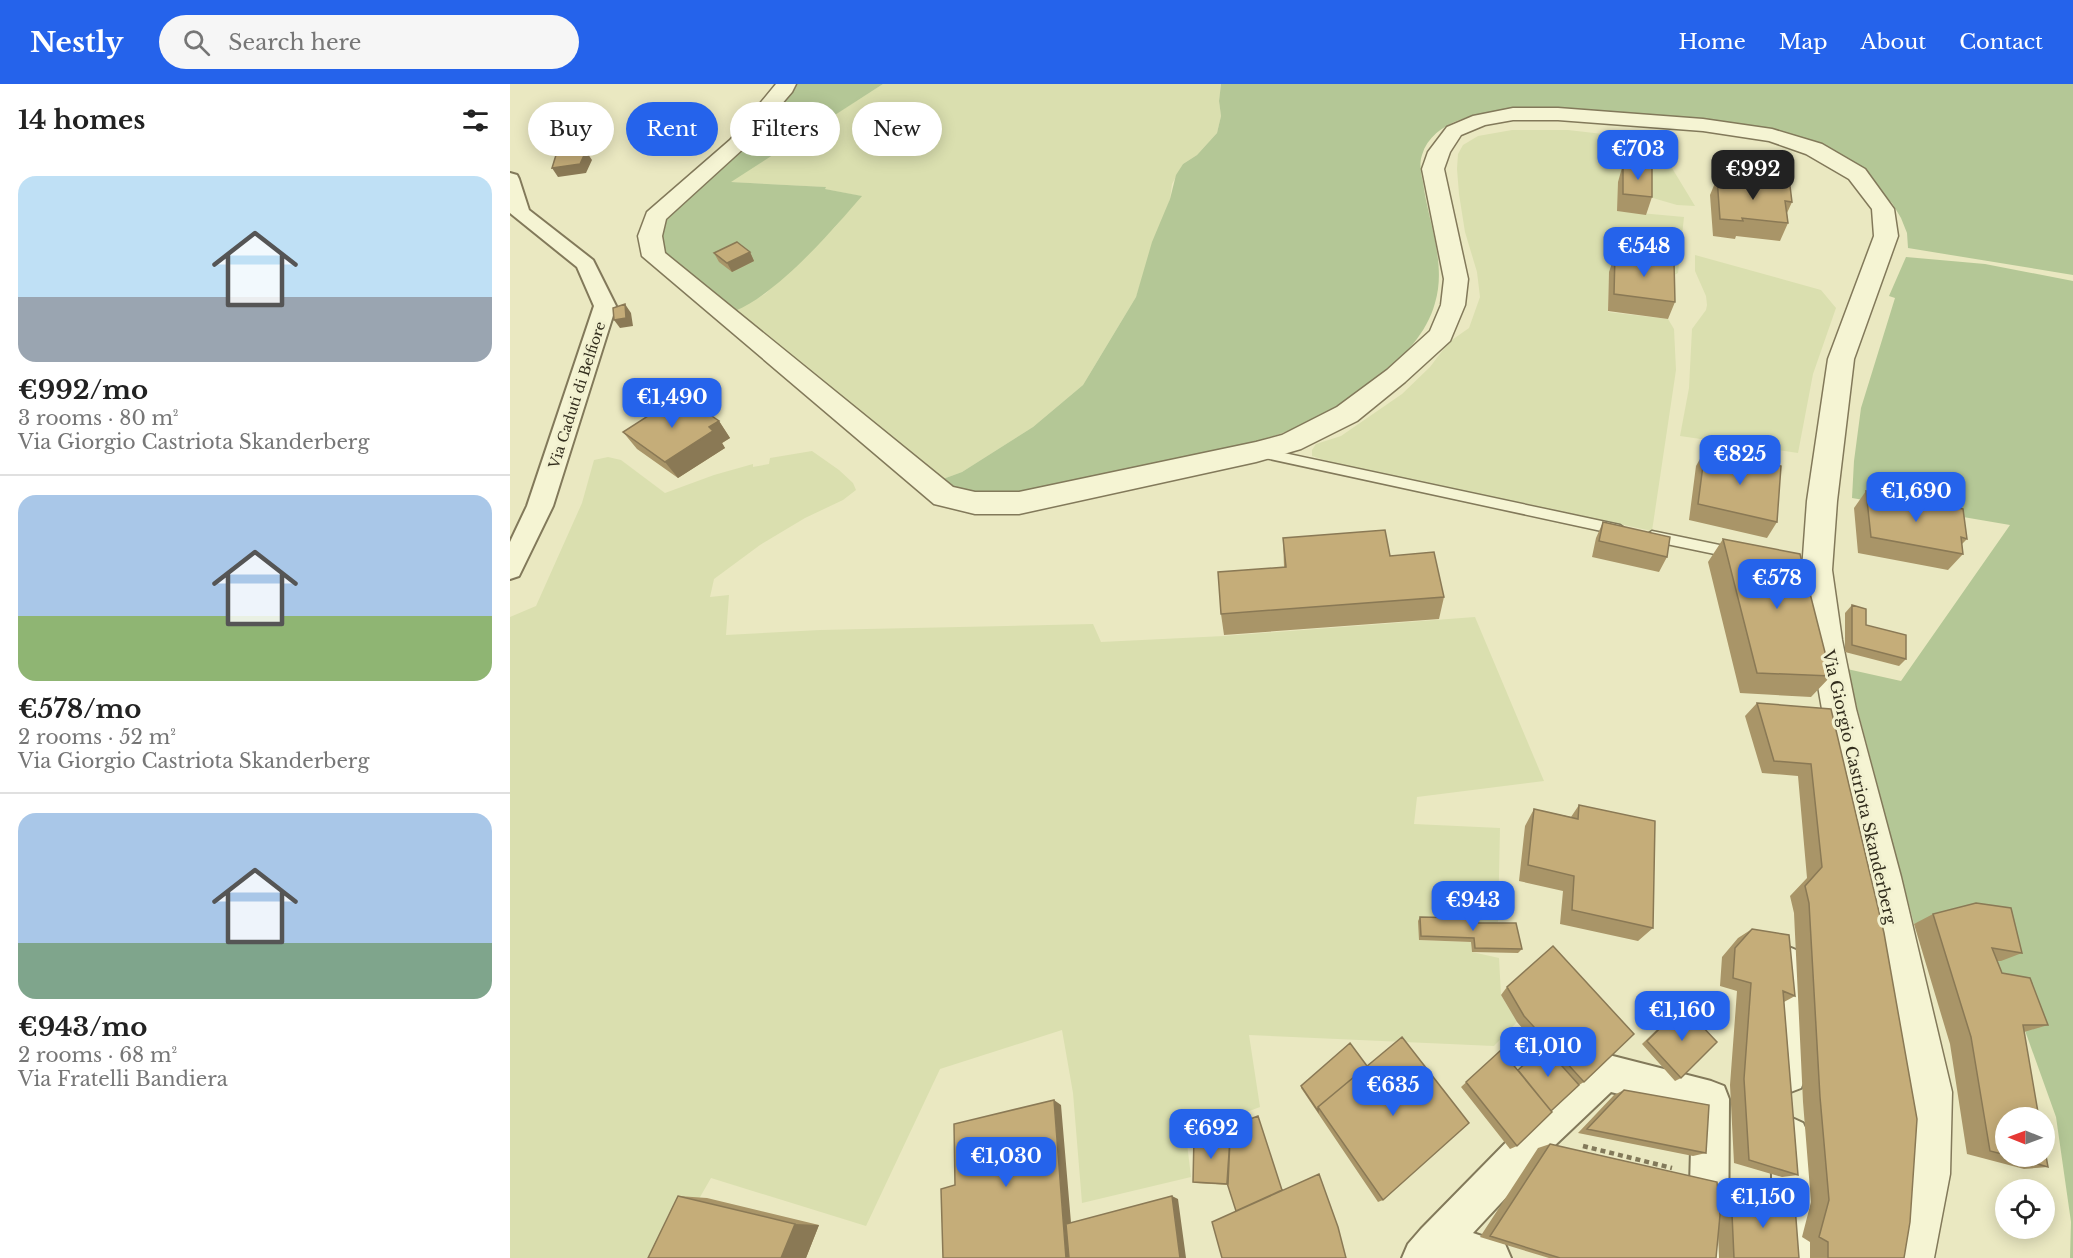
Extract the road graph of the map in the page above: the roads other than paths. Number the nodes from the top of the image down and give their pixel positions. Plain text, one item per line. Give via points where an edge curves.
1 (786, 84) edge
2 (510, 179) edge
3 (1256, 452) junction
4 (1749, 556) edge
5 (510, 569) edge
6 (1783, 945) edge
7 (1429, 1250) edge
8 (1491, 1258) edge
9 (1708, 1258) edge
10 (1794, 1258) edge
11 (1911, 1258) edge

1 - 3 street, Via Giorgio Castriota Skanderberg via 737,144 656,217 650,236 654,256 944,496 975,503 1019,502
2 - 5 street, Via Caduti di Belfiore via 520,213 586,264 605,306 540,506
3 - 4 lane
3 - 11 street, Via Giorgio Castriota Skanderberg via 1291,442 1347,414 1442,335 1453,305 1456,279 1433,169 1454,131 1480,120 1513,114 1703,125 1772,135 1814,149 1857,174 1883,209 1886,236 1840,359 1812,569 1839,709 1931,1092 1928,1174
6 - 10 street
7 - 8 street
7 - 9 street via 1605,1072 1711,1100

